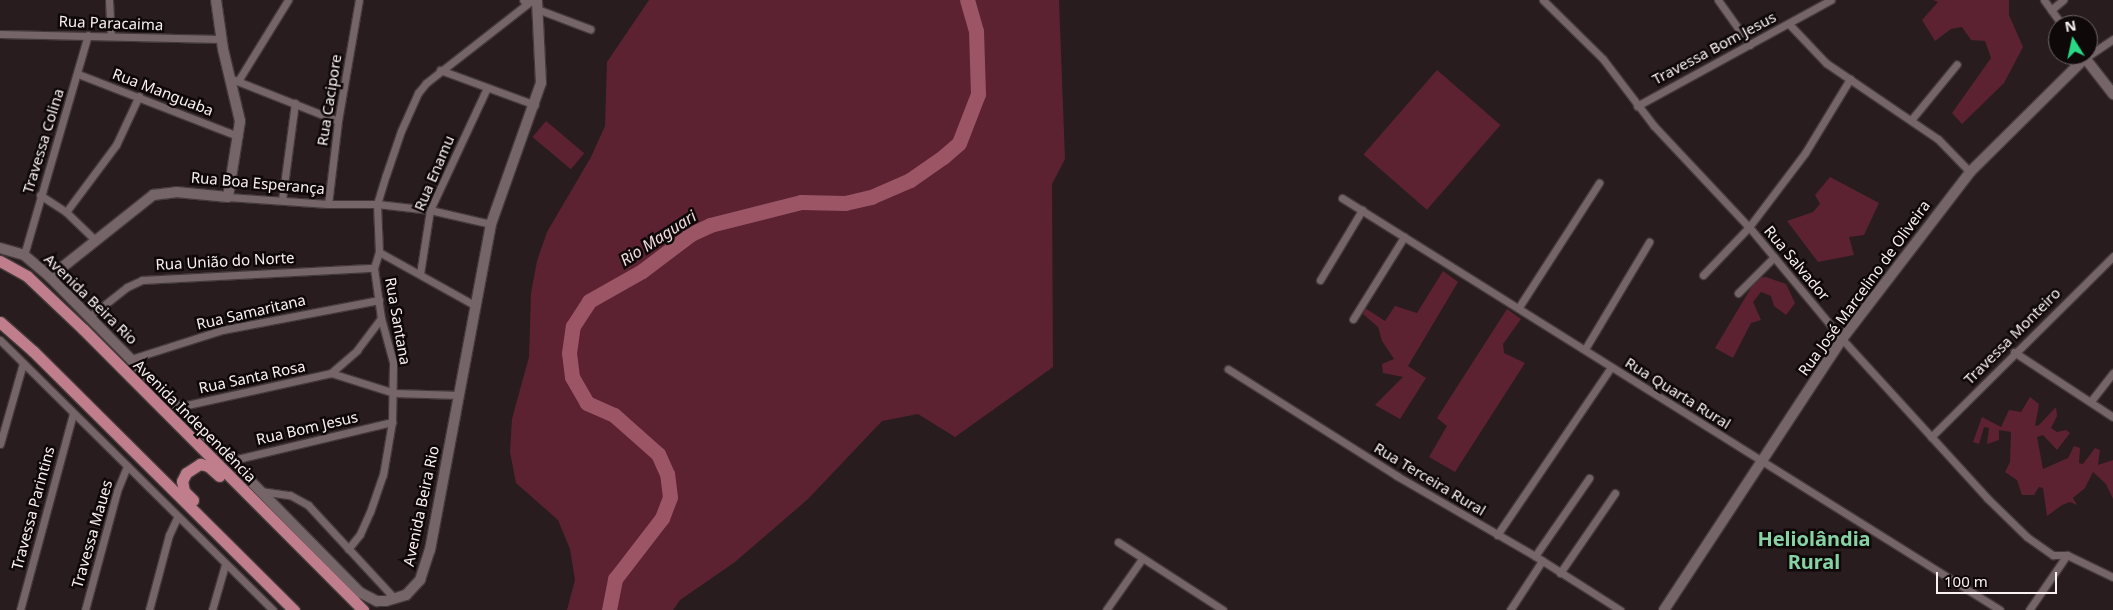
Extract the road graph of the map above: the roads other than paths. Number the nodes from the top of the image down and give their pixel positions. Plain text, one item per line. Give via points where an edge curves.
1 (109, 0) edge
2 (216, 0) edge
3 (288, 0) edge
4 (360, 0) edge
5 (1543, 0) edge
6 (1718, 0) edge
7 (1831, 0) edge
8 (2044, 0) edge
9 (2063, 0) edge
10 (533, 2) edge
11 (2051, 10) junction
12 (2055, 15) edge
13 (1790, 24) junction
14 (590, 29) dead end
15 (0, 34) edge
16 (88, 35) junction
17 (111, 36) junction
18 (2113, 38) edge
19 (221, 39) junction
20 (1750, 45) junction
21 (2098, 47) edge
22 (1957, 64) dead end
23 (2075, 65) edge
24 (2091, 65) edge
25 (440, 70) junction
26 (78, 74) junction
27 (1850, 79) junction
28 (235, 80) junction
29 (487, 88) junction
30 (2113, 94) edge
31 (139, 96) junction
32 (295, 103) junction
33 (534, 106) junction
34 (1637, 106) junction
35 (1911, 120) junction
36 (338, 121) junction
37 (238, 136) junction
38 (1970, 172) junction
39 (1599, 183) dead end
40 (40, 195) junction
41 (228, 197) junction
42 (1342, 198) dead end
43 (282, 200) junction
44 (328, 204) junction
45 (377, 204) junction
46 (430, 210) junction
47 (1362, 210) junction
48 (66, 212) junction
49 (491, 224) junction
50 (1749, 227) junction
51 (1404, 237) junction
52 (94, 239) junction
53 (1649, 242) dead end
54 (0, 248) edge
55 (379, 252) junction
56 (24, 255) junction
57 (2113, 256) edge
58 (1774, 257) junction
59 (0, 261) edge
60 (374, 268) junction
61 (420, 274) junction
62 (1703, 275) dead end
63 (50, 277) junction
64 (1320, 280) dead end
65 (1738, 293) dead end
66 (379, 300) junction
67 (476, 306) junction
68 (1519, 307) junction
69 (89, 317) junction
70 (382, 318) junction
71 (1353, 319) dead end
72 (0, 322) edge
73 (1842, 339) junction
74 (0, 340) edge
75 (1585, 349) junction
76 (2014, 352) junction
77 (131, 359) junction
78 (23, 363) junction
79 (1611, 367) junction
80 (1228, 369) dead end
81 (331, 373) junction
82 (2113, 373) edge
83 (394, 393) junction
84 (459, 395) junction
85 (2091, 401) junction
86 (178, 408) junction
87 (73, 413) junction
88 (2113, 416) edge
89 (392, 422) junction
90 (1931, 438) junction
91 (0, 444) edge
92 (229, 461) junction
93 (1761, 462) junction
94 (127, 466) junction
95 (1589, 478) dead end
96 (257, 490) junction
97 (1614, 493) dead end
98 (177, 518) junction
99 (1497, 535) junction
100 (1118, 542) dead end
101 (294, 543) junction
102 (348, 549) junction
103 (2067, 555) junction
104 (1142, 556) junction
105 (1535, 556) junction
106 (1542, 560) junction
107 (224, 565) junction
108 (325, 567) junction
109 (1560, 573) junction
110 (2113, 577) edge
111 (262, 578) junction
112 (395, 599) junction
113 (288, 608) edge
114 (20, 610) edge
115 (85, 610) edge
116 (149, 610) edge
117 (212, 610) edge
118 (273, 610) edge
119 (363, 610) edge
120 (1106, 610) edge
121 (1223, 610) edge
122 (1510, 610) edge
123 (1620, 610) edge
124 (1664, 610) edge
125 (2000, 610) edge
126 (2029, 610) edge

1 - 17 street
2 - 19 street
3 - 28 street
4 - 36 street, Rua Cacipore
5 - 34 street, Rua Salvador via 1603,59
6 - 20 street
7 - 13 street, Travessa Bom Jesus
8 - 11 street
9 - 11 street
10 - 14 street
10 - 25 street, Rua Santana
10 - 33 street, Avenida Beira Rio via 541,83
11 - 12 street
13 - 20 street, Travessa Bom Jesus
13 - 27 street via 1826,62
15 - 16 street, Rua Paracaima
16 - 17 street, Rua Paracaima
16 - 26 street, Travessa Colina
17 - 19 street, Rua Paracaima
18 - 21 street
19 - 28 street
20 - 34 street, Travessa Bom Jesus
22 - 35 street
23 - 38 street, Rua José Marcelino de Oliveira
24 - 30 street
25 - 29 street
25 - 45 street, Rua Santana via 418,93 401,131
26 - 31 street, Rua Manguaba
26 - 40 street, Travessa Colina
27 - 35 street
27 - 50 street via 1805,153
28 - 32 street
28 - 37 street
29 - 33 street
29 - 46 street, Rua Enamu
31 - 37 street, Rua Manguaba
31 - 48 street via 116,145
32 - 36 street
32 - 43 street
33 - 49 street, Avenida Beira Rio
34 - 50 street, Rua Salvador
35 - 38 street via 1938,139
36 - 44 street, Rua Cacipore
37 - 41 street
38 - 73 street, Rua José Marcelino de Oliveira
39 - 68 street
40 - 48 street
40 - 56 street, Travessa Colina
41 - 43 street, Rua Boa Esperança
41 - 52 street, Rua Boa Esperança via 176,192 152,195
42 - 47 street, Rua Quarta Rural
43 - 44 street, Rua Boa Esperança
44 - 45 street, Rua Boa Esperança
45 - 46 street, Rua Boa Esperança
45 - 55 street, Rua Santana
46 - 49 street, Rua Boa Esperança
46 - 61 street, Rua Enamu
47 - 51 street, Rua Quarta Rural
47 - 64 street
48 - 52 street
49 - 67 street, Avenida Beira Rio
50 - 58 street, Rua Salvador
50 - 62 street
51 - 68 street, Rua Quarta Rural
51 - 71 street
52 - 63 street, Rua Boa Esperança
53 - 75 street
54 - 56 street, Avenida Beira Rio
55 - 60 street, Rua Santana
55 - 61 street
56 - 63 street, Avenida Beira Rio
57 - 76 street, Travessa Monteiro
58 - 65 street
58 - 73 street, Rua Salvador
59 - 101 main road, Avenida Independência via 26,276 83,329
60 - 66 street, Rua Santana
60 - 69 street, Rua União do Norte via 142,280 126,286
61 - 67 street
63 - 69 street, Avenida Beira Rio
66 - 70 street, Rua Santana
66 - 77 street, Rua Samaritana via 222,330
67 - 84 street, Avenida Beira Rio
68 - 75 street, Rua Quarta Rural
69 - 77 street, Avenida Beira Rio
70 - 81 street, Rua Santa Rosa via 344,365
70 - 83 street, Rua Santana via 390,343
72 - 111 main road
73 - 90 street, Rua Salvador
73 - 93 street, Rua José Marcelino de Oliveira
74 - 78 street
75 - 79 street, Rua Quarta Rural
76 - 85 street
76 - 90 street, Travessa Monteiro
77 - 86 street, Avenida Beira Rio
78 - 87 street
78 - 91 street
79 - 93 street, Rua Quarta Rural
79 - 99 street
80 - 99 street, Rua Terceira Rural via 1264,388 1292,414
81 - 83 street
81 - 86 street, Rua Santa Rosa
82 - 85 street
83 - 84 street
83 - 89 street, Rua Santana
84 - 112 street, Avenida Beira Rio via 425,570 415,587
85 - 88 street
86 - 92 street, Avenida Beira Rio
87 - 94 street
87 - 114 street, Travessa Parintins
89 - 92 street, Rua Bom Jesus
89 - 102 street, Rua Santana via 383,475 360,534
90 - 103 street, Rua Salvador via 2027,537 2053,555
92 - 96 street, Avenida Beira Rio
93 - 124 street, Rua José Marcelino de Oliveira
93 - 125 street, Rua Quarta Rural
94 - 98 street
94 - 115 street, Travessa Maues via 120,480
95 - 105 street
96 - 102 street via 300,499
96 - 108 street, Avenida Beira Rio
97 - 109 street
98 - 107 street
98 - 116 street via 170,530
99 - 105 street, Rua Terceira Rural
100 - 104 street
101 - 108 main road, Avenida Independência
101 - 111 main road via 280,536 208,466 200,464 186,473 182,481 184,491 254,562
102 - 112 street
103 - 110 street, Rua Salvador
103 - 126 street
104 - 120 street
104 - 121 street
105 - 106 street, Rua Terceira Rural
106 - 109 street, Rua Terceira Rural
106 - 122 street
107 - 117 street
107 - 118 street
108 - 112 street, Avenida Beira Rio via 369,598
108 - 119 main road, Avenida Independência
109 - 123 street, Rua Terceira Rural
111 - 113 main road

